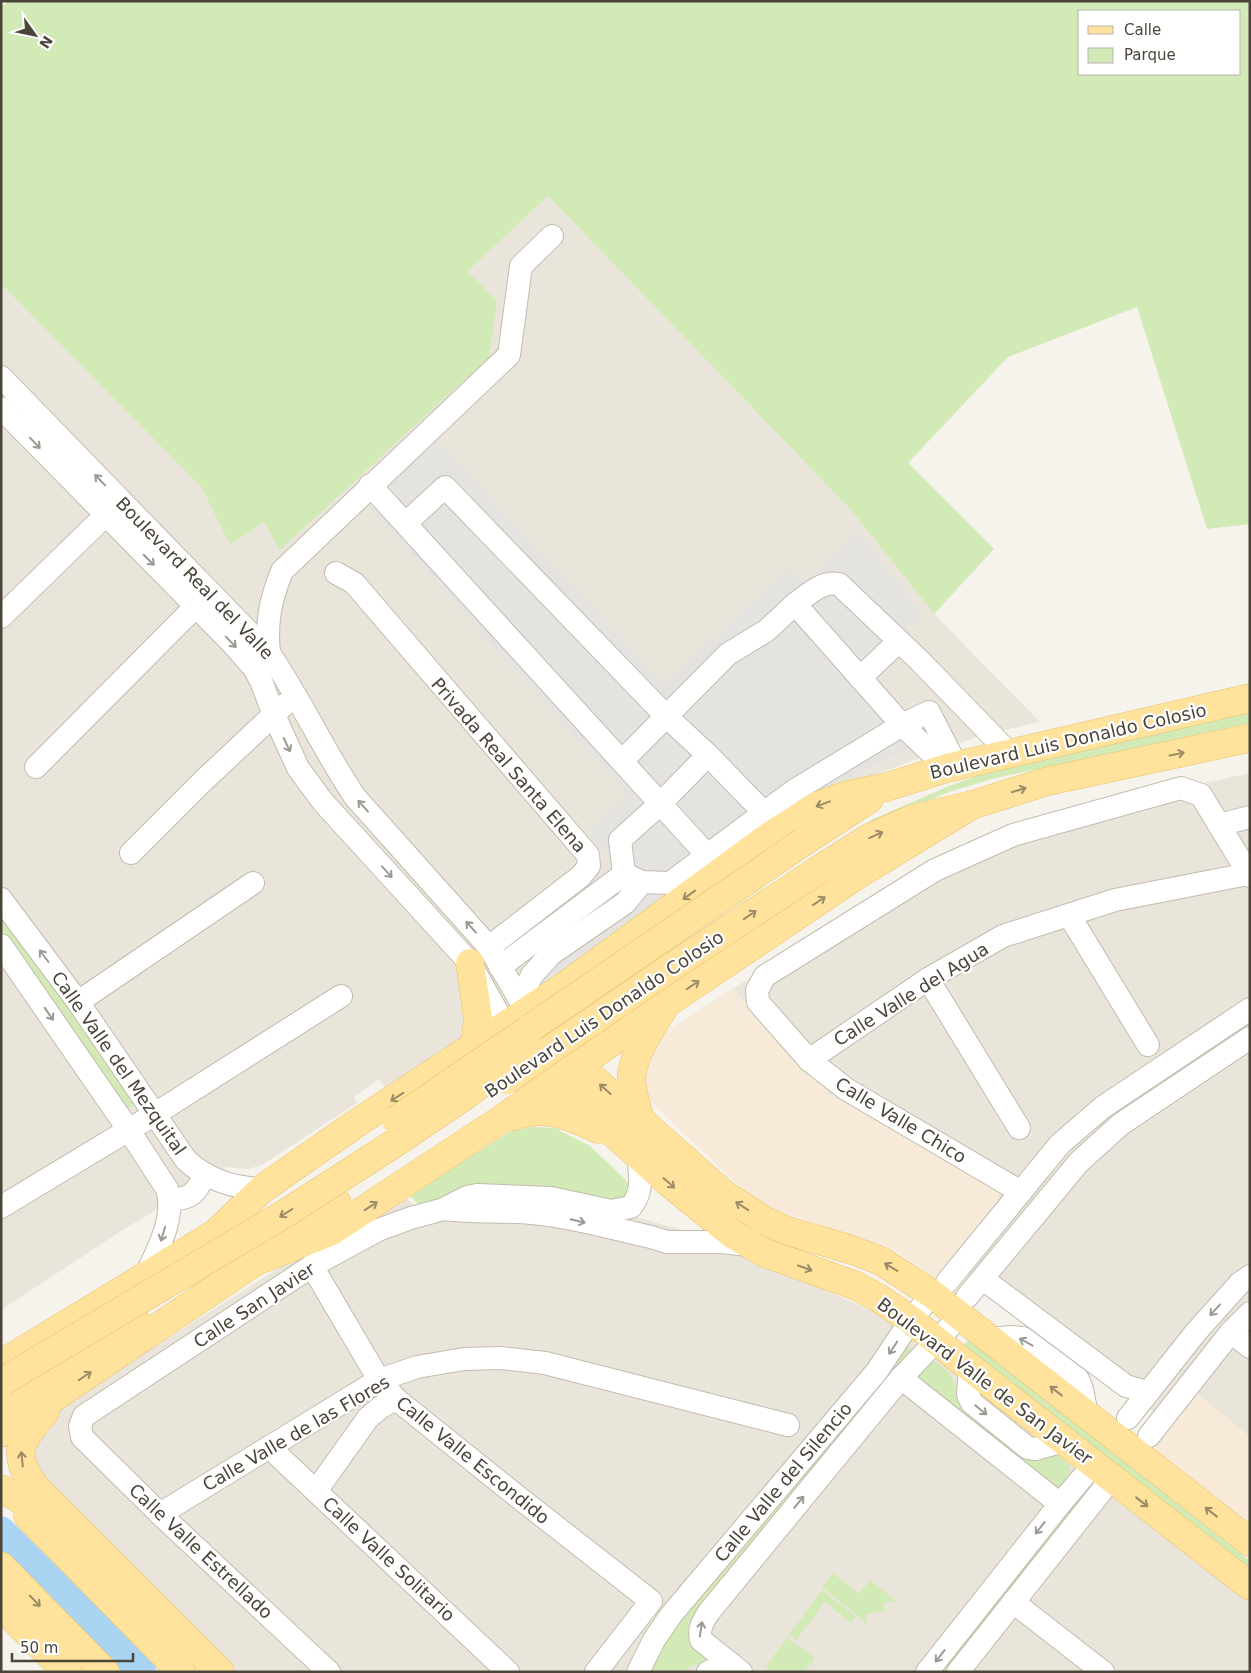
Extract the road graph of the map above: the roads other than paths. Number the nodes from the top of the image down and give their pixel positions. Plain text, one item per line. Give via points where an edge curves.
1 (552, 236) dead end
2 (1, 377) edge
3 (10, 414) edge
4 (370, 485) junction
5 (113, 508) junction
6 (406, 523) junction
7 (336, 573) dead end
8 (203, 599) junction
9 (795, 604) junction
10 (1, 617) edge
11 (899, 641) junction
12 (262, 661) junction
13 (860, 678) junction
14 (296, 694) junction
15 (955, 698) junction
16 (1250, 698) edge
17 (929, 712) junction
18 (274, 715) junction
19 (667, 717) junction
20 (902, 724) junction
21 (1250, 738) edge
22 (1009, 753) junction
23 (708, 754) junction
24 (622, 761) junction
25 (952, 766) junction
26 (36, 767) dead end
27 (887, 787) junction
28 (660, 804) junction
29 (972, 805) junction
30 (1250, 817) edge
31 (772, 821) junction
32 (1219, 824) junction
33 (130, 853) dead end
34 (708, 856) junction
35 (1249, 875) edge
36 (633, 878) junction
37 (253, 883) dead end
38 (1, 899) edge
39 (1069, 915) junction
40 (1, 945) edge
41 (479, 955) junction
42 (500, 967) junction
43 (928, 979) junction
44 (565, 986) junction
45 (341, 996) dead end
46 (78, 1002) junction
47 (666, 1003) junction
48 (1250, 1009) edge
49 (521, 1016) junction
50 (1250, 1038) edge
51 (610, 1043) junction
52 (1148, 1046) dead end
53 (473, 1048) junction
54 (809, 1060) junction
55 (578, 1065) junction
56 (553, 1083) junction
57 (156, 1114) junction
58 (508, 1114) junction
59 (641, 1122) junction
60 (1019, 1128) dead end
61 (128, 1129) junction
62 (630, 1148) junction
63 (186, 1160) junction
64 (205, 1174) junction
65 (166, 1189) junction
66 (262, 1190) junction
67 (1021, 1192) junction
68 (4, 1201) edge
69 (543, 1205) junction
70 (631, 1207) junction
71 (216, 1233) junction
72 (651, 1237) junction
73 (749, 1245) junction
74 (256, 1261) junction
75 (312, 1266) junction
76 (234, 1276) junction
77 (1250, 1276) edge
78 (145, 1277) junction
79 (983, 1279) junction
80 (939, 1288) junction
81 (963, 1306) junction
82 (1250, 1313) edge
83 (911, 1320) junction
84 (1231, 1332) junction
85 (937, 1340) junction
86 (1250, 1347) edge
87 (8, 1357) edge
88 (901, 1378) junction
89 (378, 1380) junction
90 (1, 1382) edge
91 (1148, 1392) junction
92 (61, 1393) junction
93 (396, 1399) junction
94 (1, 1401) edge
95 (1128, 1418) dead end
96 (788, 1424) dead end
97 (80, 1426) joint
98 (1, 1433) edge
99 (1149, 1436) dead end
100 (269, 1447) junction
101 (1103, 1471) junction
102 (316, 1491) junction
103 (14, 1493) edge
104 (1060, 1504) junction
105 (160, 1514) junction
106 (1250, 1542) edge
107 (1, 1566) edge
108 (1250, 1586) edge
109 (1, 1594) edge
110 (1013, 1602) junction
111 (1, 1607) edge
112 (73, 1668) edge
113 (735, 1668) edge
114 (105, 1672) edge
115 (181, 1672) edge
116 (198, 1672) edge
117 (220, 1672) edge
118 (329, 1672) edge
119 (508, 1672) edge
120 (596, 1672) edge
121 (638, 1672) edge
122 (708, 1672) edge
123 (927, 1672) edge
124 (958, 1672) edge
125 (1103, 1672) edge

1 - 4 street via 521,266 509,355
2 - 3 street, Boulevard Real del Valle
3 - 5 street, Boulevard Real del Valle
4 - 6 street
4 - 12 street via 282,571 268,616
5 - 8 street, Boulevard Real del Valle
5 - 10 street
6 - 19 street via 445,488
6 - 24 street
7 - 41 street, Privada Real Santa Elena via 354,583 588,855 589,866 581,876
8 - 12 street, Boulevard Real del Valle
8 - 26 street
9 - 11 street via 830,582 839,584
9 - 13 street
9 - 19 street via 766,630 728,654
11 - 13 street
11 - 15 street
12 - 14 street, Boulevard Real del Valle
12 - 18 street, Boulevard Real del Valle
13 - 20 street
14 - 18 street
41 -> 14 street, Boulevard Real del Valle via 355,797
15 - 17 street
15 - 22 street
16 - 22 main road, Boulevard Luis Donaldo Colosio
17 - 20 street
17 - 25 street
18 - 33 street
18 -> 41 street, Boulevard Real del Valle via 298,768 323,802
19 - 23 street
19 - 24 street
20 - 25 street
20 - 31 street via 792,792
29 -> 21 main road, Boulevard Luis Donaldo Colosio via 1048,781
22 - 25 main road, Boulevard Luis Donaldo Colosio
23 - 28 street
23 - 31 street
24 - 28 street
25 - 27 main road, Boulevard Luis Donaldo Colosio
27 -> 31 main road, Boulevard Luis Donaldo Colosio via 848,795
27 - 49 main road, Boulevard Luis Donaldo Colosio, bridge
28 - 34 street
28 - 36 street via 620,840
47 -> 29 main road, Boulevard Luis Donaldo Colosio via 860,873
74 -> 29 main road, Boulevard Luis Donaldo Colosio, bridge via 486,1094 820,869 869,838 912,819
30 - 32 street
31 - 34 street
31 -> 44 main road, Boulevard Luis Donaldo Colosio
32 - 35 street
32 - 54 street, Calle Valle Chico via 1201,795 1181,788 1013,835 935,870 765,976 758,990 758,1002
34 - 36 street via 670,884
35 - 39 street, Calle Valle del Agua via 1115,900
36 - 42 street
36 - 49 street via 624,903 551,954 532,975
37 - 46 street
46 -> 38 street, Calle Valle del Mezquital
39 - 43 street, Calle Valle del Agua via 1003,936
39 - 52 street
40 -> 61 street, Calle Valle del Mezquital
41 - 42 street, Boulevard Real del Valle
41 - 49 street, Boulevard Real del Valle
41 - 53 main road via 478,1018
42 - 49 street, Boulevard Real del Valle
43 - 54 street, Calle Valle del Agua
43 - 60 street
44 - 49 main road, Boulevard Luis Donaldo Colosio
44 - 51 main road via 581,1020
45 - 57 street
46 - 57 street, Calle Valle del Mezquital
47 - 51 main road, Boulevard Luis Donaldo Colosio
47 - 59 main road via 645,1040 632,1074 634,1100
48 - 67 street, Calle Valle del Silencio via 1104,1107 1060,1144
49 - 53 main road, Boulevard Luis Donaldo Colosio
49 - 55 main road, Boulevard Valle de San Javier
49 - 56 main road, Boulevard Valle de San Javier
49 - 71 main road, Boulevard Luis Donaldo Colosio, bridge via 301,1183
49 -> 90 main road, bridge via 517,1057 463,1097 286,1213
50 - 79 street, Calle Valle del Silencio via 1121,1124 1079,1162
51 - 55 main road, Boulevard Luis Donaldo Colosio
53 - 58 main road via 503,1073 512,1091
53 -> 66 main road, Boulevard Luis Donaldo Colosio via 354,1125
54 - 67 street, Calle Valle Chico via 846,1089
55 - 56 main road, Boulevard Luis Donaldo Colosio
59 -> 55 main road, Boulevard Valle de San Javier
56 - 58 main road, Boulevard Luis Donaldo Colosio
56 - 62 main road, Boulevard Valle de San Javier
57 - 61 street
57 - 63 street, Calle Valle del Mezquital
58 - 62 main road via 560,1113
74 -> 58 main road, Boulevard Luis Donaldo Colosio via 330,1232
80 -> 59 main road, Boulevard Valle de San Javier via 881,1261 765,1221 725,1195
61 - 65 street, Calle Valle del Mezquital
61 - 68 street
62 - 70 street via 641,1187
62 -> 73 main road, Boulevard Valle de San Javier via 716,1223
63 - 64 street, Calle Valle del Mezquital
63 - 65 street via 168,1168
64 - 65 street via 199,1187 182,1200
64 - 66 street, Calle Valle del Mezquital via 228,1184
65 -> 78 street via 164,1234
66 - 71 main road, Boulevard Luis Donaldo Colosio
67 - 80 street, Calle Valle del Silencio
69 - 70 street, Calle San Javier via 574,1202 610,1211
69 -> 72 street, Calle San Javier
69 - 75 street, Calle San Javier via 496,1202 469,1212 444,1209 378,1230
70 - 72 street via 632,1218
71 - 78 main road, Boulevard Luis Donaldo Colosio
72 - 73 street, Calle San Javier via 667,1242
73 -> 83 main road, Boulevard Valle de San Javier via 781,1260 854,1285
74 - 76 main road, Boulevard Luis Donaldo Colosio
75 - 89 street, Calle Valle Escondido
75 - 97 street, Calle San Javier via 84,1416
92 -> 76 main road, Boulevard Luis Donaldo Colosio
76 - 94 main road via 213,1277
77 -> 91 street via 1196,1332
78 - 87 main road, Boulevard Luis Donaldo Colosio
79 - 81 street, Calle Valle del Silencio
79 - 91 street via 1126,1386
80 - 81 main road, Boulevard Valle de San Javier
80 - 83 street, Calle Valle del Silencio
81 - 85 street, Calle Valle del Silencio
106 -> 81 main road, Boulevard Valle de San Javier via 990,1340
82 - 84 street
83 - 85 main road, Boulevard Valle de San Javier
83 -> 121 street, Calle Valle del Silencio via 878,1371 671,1614
84 - 86 street
84 - 99 street
85 - 88 street, Calle Valle del Silencio
85 - 101 main road, Boulevard Valle de San Javier
88 - 104 street
113 -> 88 street, Calle Valle del Silencio via 701,1640 702,1622
89 - 93 street, Calle Valle Escondido
89 - 96 street, Calle Valle de las Flores via 445,1362 502,1358 545,1363
89 - 100 street, Calle Valle de las Flores
91 - 95 street
92 - 98 main road, Boulevard Luis Donaldo Colosio
103 -> 92 main road via 24,1469 20,1460 24,1440
93 - 102 street, Calle Valle de las Flores via 368,1418
93 - 120 street, Calle Valle Escondido via 651,1601
97 - 105 street, Calle Valle Estrellado via 82,1437
100 - 102 street, Calle Valle Solitario
100 - 105 street, Calle Valle de las Flores
101 - 104 street
101 -> 108 main road, Boulevard Valle de San Javier
101 - 110 street
102 - 119 street, Calle Valle Solitario
103 - 115 main road
103 - 116 main road via 41,1515
103 - 117 main road
104 -> 123 street
105 - 118 street, Calle Valle Estrellado
107 -> 114 main road
109 - 112 main road
110 - 124 street
110 - 125 street
111 - 112 main road
113 - 122 street

